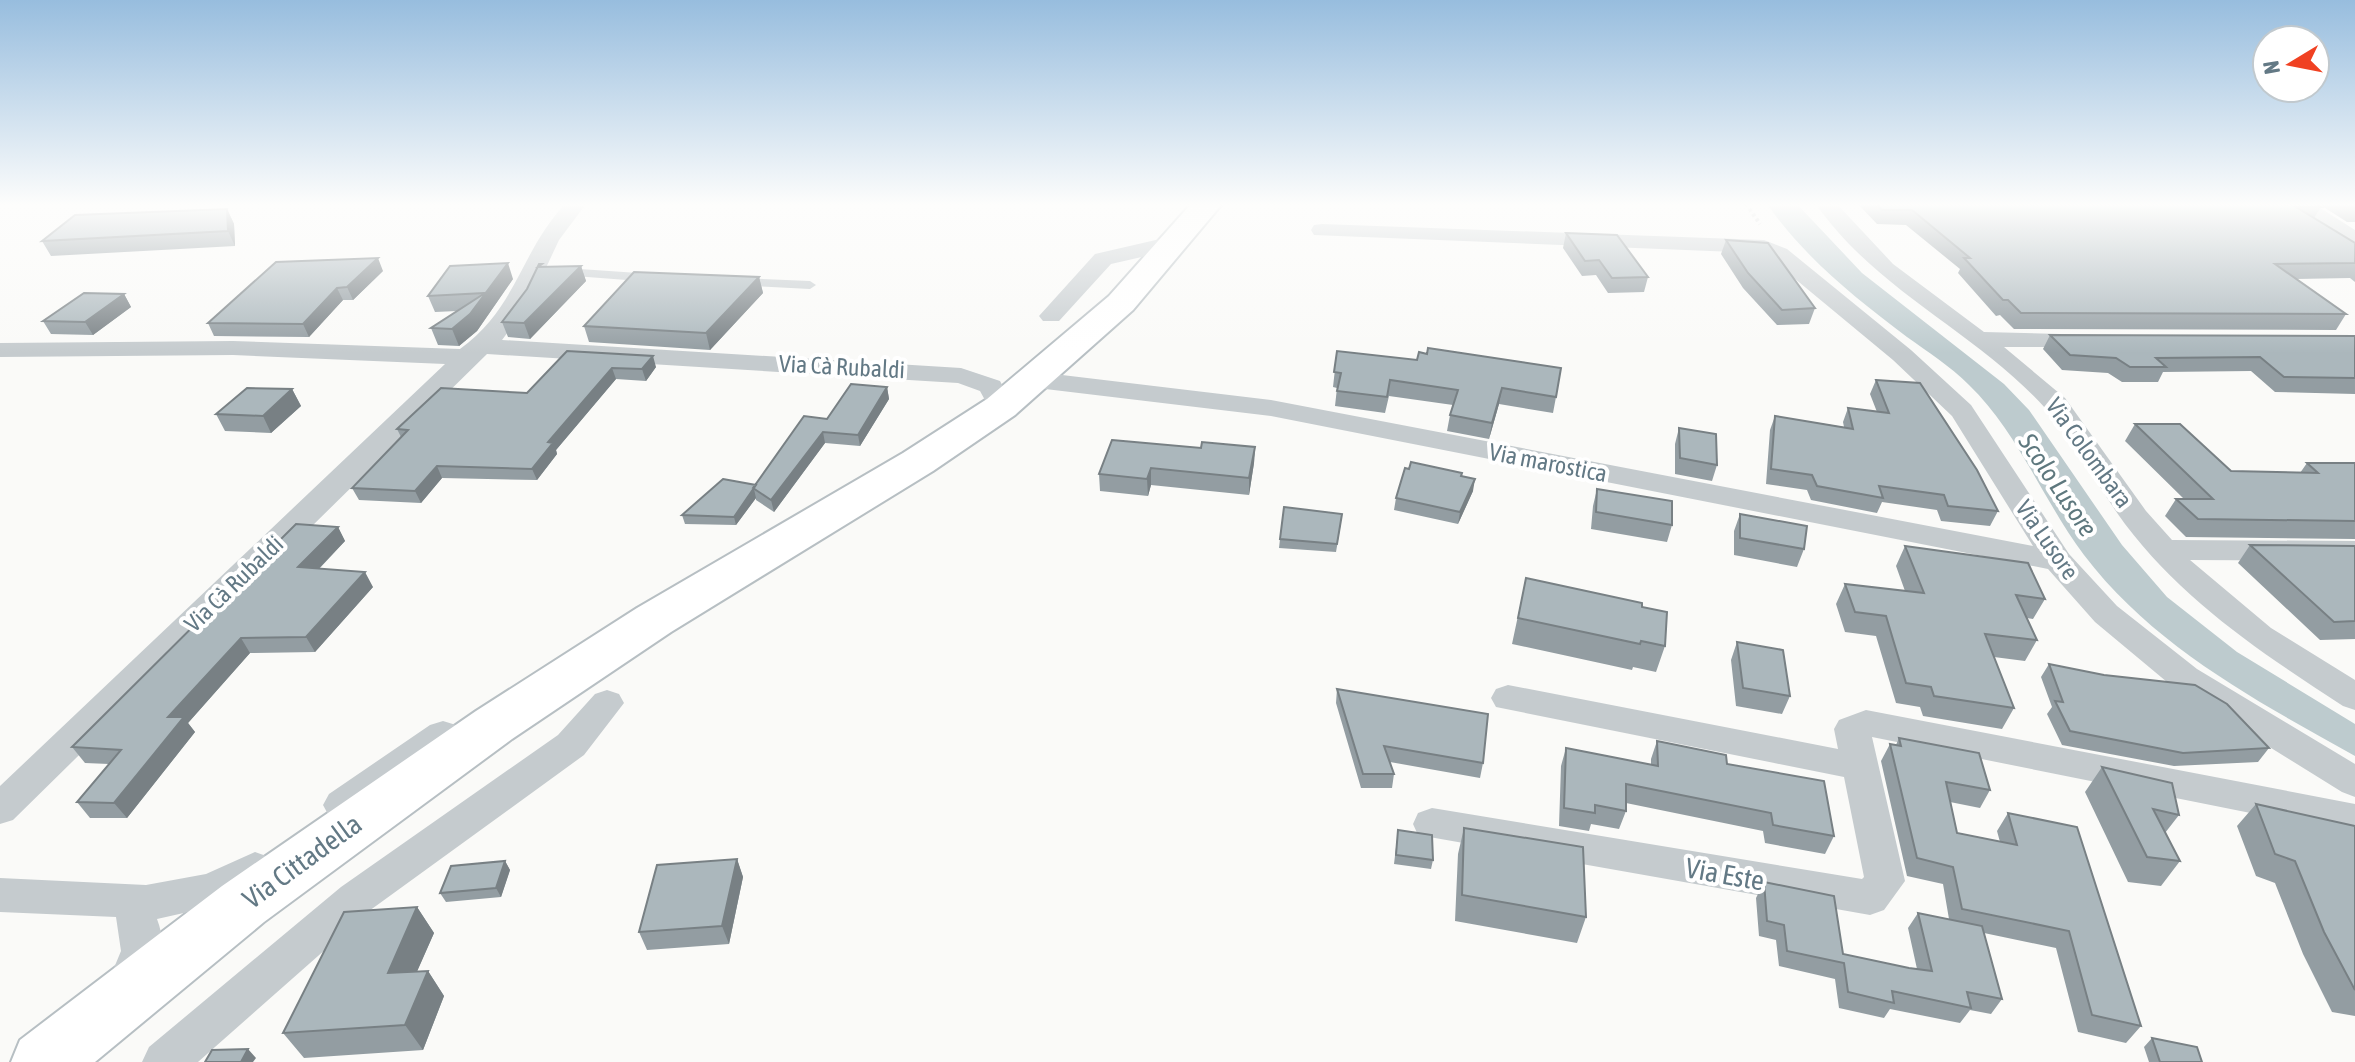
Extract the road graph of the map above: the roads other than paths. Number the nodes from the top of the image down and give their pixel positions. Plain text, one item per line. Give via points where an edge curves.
1 (544, 254) edge
2 (1125, 254) edge
3 (1164, 254) edge
4 (1778, 254) edge
5 (1871, 254) edge
6 (1096, 264) junction
7 (535, 272) junction
8 (1145, 275) junction
9 (660, 278) edge
10 (720, 281) edge
11 (810, 285) dead end
12 (1051, 316) dead end
13 (1979, 339) junction
14 (2107, 340) edge
15 (0, 350) edge
16 (475, 351) junction
17 (1037, 380) junction
18 (1001, 407) junction
19 (2163, 550) junction
20 (2355, 551) edge
21 (2058, 561) junction
22 (589, 688) junction
23 (2355, 697) edge
24 (1508, 698) dead end
25 (1858, 758) junction
26 (2355, 782) edge
27 (0, 809) edge
28 (2355, 819) edge
29 (1432, 824) dead end
30 (0, 895) edge
31 (131, 905) junction
32 (68, 1043) edge
33 (165, 1062) edge

1 - 7 street, Via Cà Rubaldi
2 - 6 street
3 - 8 main road, Via Cittadella
4 - 21 street, Via Lusore via 1962,411
5 - 13 street, Via Colombara
6 - 8 street via 1117,263
6 - 12 street
7 - 9 lane
7 - 16 street, Via Cà Rubaldi via 518,305
8 - 17 main road, Via Cittadella
10 - 11 lane
13 - 14 street
13 - 19 street, Via Colombara via 2056,404
15 - 16 street, Via Cà Rubaldi
16 - 18 street, Via Cà Rubaldi via 961,376 991,386
16 - 27 street, Via Cà Rubaldi
17 - 18 main road, Via Cittadella
17 - 21 street, Via marostica via 1271,408
18 - 22 main road, Via Cittadella
19 - 20 street
19 - 23 street, Via Colombara via 2259,636
21 - 26 street, Via Lusore via 2106,614 2174,670
22 - 31 street via 523,687 387,771 244,877
22 - 32 main road, Via Cittadella via 344,830
22 - 33 street via 571,745 355,899
24 - 25 street via 1840,764
25 - 28 street, Via Este via 1852,729 1866,723
25 - 29 street, Via Este via 1885,881 1870,898
30 - 31 street via 114,899
31 - 32 street via 145,948 131,979

